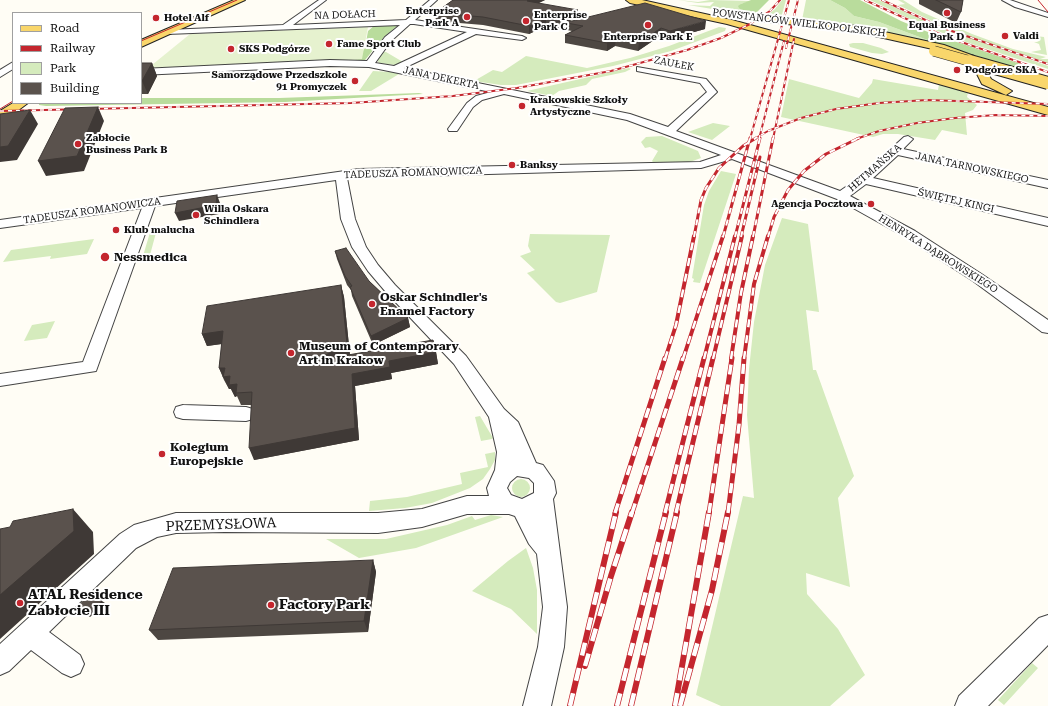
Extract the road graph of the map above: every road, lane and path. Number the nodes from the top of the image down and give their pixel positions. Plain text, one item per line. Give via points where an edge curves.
1 (228, 0) edge
2 (241, 0) edge
3 (323, 0) edge
4 (434, 0) edge
5 (630, 0) edge
6 (648, 0) edge
7 (1005, 0) edge
8 (1048, 16) edge
9 (781, 21) junction
10 (408, 22) junction
11 (285, 27) junction
12 (475, 31) junction
13 (167, 32) junction
14 (142, 36) edge
15 (522, 38) edge
16 (832, 42) junction
17 (142, 44) edge
18 (369, 64) junction
19 (12, 66) edge
20 (396, 68) junction
21 (640, 69) dead end
22 (142, 72) edge
23 (982, 73) junction
24 (0, 74) edge
25 (923, 75) junction
26 (1048, 83) edge
27 (503, 91) junction
28 (998, 96) junction
29 (1027, 97) junction
30 (1048, 100) edge
31 (1048, 103) edge
32 (20, 104) edge
33 (1048, 107) edge
34 (1048, 111) edge
35 (0, 117) edge
36 (453, 129) dead end
37 (670, 131) junction
38 (908, 139) dead end
39 (896, 151) junction
40 (733, 155) junction
41 (341, 176) junction
42 (864, 180) junction
43 (1048, 184) edge
44 (842, 196) junction
45 (149, 206) dead end
46 (1048, 222) edge
47 (0, 224) edge
48 (1048, 328) edge
49 (0, 380) edge
50 (183, 412) dead end
51 (246, 414) dead end
52 (497, 414) junction
53 (529, 469) junction
54 (502, 477) junction
55 (542, 498) junction
56 (467, 505) junction
57 (516, 507) junction
58 (547, 549) junction
59 (1048, 627) edge
60 (30, 634) junction
61 (0, 662) edge
62 (71, 664) dead end
63 (537, 706) edge
64 (970, 706) edge

1 - 14 main road
2 - 13 main road
3 - 11 street
4 - 10 street
5 - 16 main road, POWSTAŃCÓW WIELKOPOLSKICH
6 - 9 main road, POWSTAŃCÓW WIELKOPOLSKICH via 719,14
7 - 8 street
9 - 23 main road, POWSTAŃCÓW WIELKOPOLSKICH via 857,29 920,42 968,56 976,62
9 - 26 main road, bridge via 860,32
10 - 11 street, NA DOŁACH
10 - 12 street, NA DOŁACH
10 - 18 street via 388,39
11 - 13 street, NA DOŁACH
12 - 15 street, NA DOŁACH
12 - 20 street
13 - 17 main road
16 - 23 main road via 851,35 878,39 960,61
16 - 25 main road, POWSTAŃCÓW WIELKOPOLSKICH
18 - 20 street, JANA DEKERTA
18 - 22 street, JANA DEKERTA
19 - 24 street
20 - 27 street, JANA DEKERTA
21 - 37 street, ZAUŁEK via 703,81 712,92
23 - 25 main road via 978,80 966,81
23 - 29 main road, POWSTAŃCÓW WIELKOPOLSKICH via 998,88
25 - 28 main road, POWSTAŃCÓW WIELKOPOLSKICH
27 - 36 street via 478,98
27 - 37 street, JANA DEKERTA via 611,112 646,121
28 - 33 main road, POWSTAŃCÓW WIELKOPOLSKICH
28 - 34 main road, POWSTAŃCÓW WIELKOPOLSKICH
29 - 30 main road, POWSTAŃCÓW WIELKOPOLSKICH
29 - 31 main road, POWSTAŃCÓW WIELKOPOLSKICH
32 - 35 main road
37 - 40 street, JANA DEKERTA
38 - 39 street, HETMAŃSKA
39 - 42 street, HETMAŃSKA
39 - 43 street, JANA TARNOWSKIEGO
40 - 41 street, TADEUSZA ROMANOWICZA via 701,165 371,173
40 - 44 street, HENRYKA DĄBROWSKIEGO
41 - 47 street, TADEUSZA ROMANOWICZA
41 - 52 street via 348,219 359,247 386,283 460,360
42 - 44 street, HETMAŃSKA
42 - 46 street, ŚWIĘTEJ KINGI
44 - 48 street, HENRYKA DĄBROWSKIEGO via 910,234
45 - 49 street via 90,367
50 - 51 street
52 - 53 street via 514,431
52 - 54 street via 507,452
53 - 54 street via 517,468
53 - 55 street via 536,471 544,481 546,487
54 - 56 street, PRZEMYSŁOWA
54 - 57 street via 499,495
55 - 57 street via 534,505
55 - 58 street
56 - 57 street, PRZEMYSŁOWA
56 - 60 street, PRZEMYSŁOWA via 422,518 378,523 225,522 157,527 142,532 128,541
57 - 58 street
58 - 63 street via 554,586 555,616 551,647
59 - 64 street
60 - 61 street, PRZEMYSŁOWA
60 - 62 street

